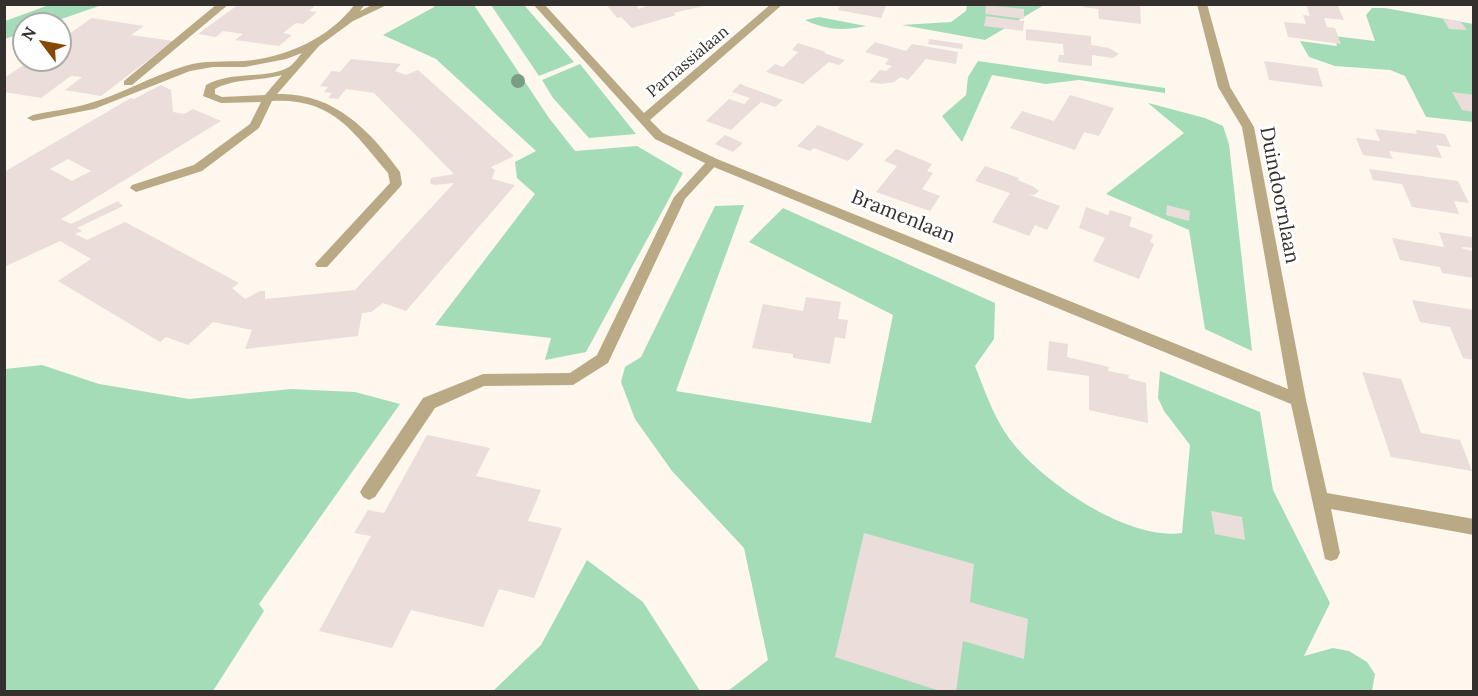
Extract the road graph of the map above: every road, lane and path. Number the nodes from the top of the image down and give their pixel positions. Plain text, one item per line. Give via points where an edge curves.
1 (224, 4) edge
2 (360, 4) edge
3 (384, 4) edge
4 (538, 4) edge
5 (778, 4) edge
6 (1202, 4) edge
7 (349, 19) junction
8 (315, 44) junction
9 (293, 69) junction
10 (128, 83) dead end
11 (268, 98) junction
12 (33, 118) dead end
13 (644, 118) junction
14 (712, 162) junction
15 (136, 188) dead end
16 (322, 264) dead end
17 (1298, 400) junction
18 (369, 492) dead end
19 (1320, 499) junction
20 (1473, 528) edge
21 (1331, 553) dead end

1 - 10 street
2 - 7 street
3 - 7 street
4 - 13 street, Bramenlaan
5 - 13 street, Parnassialaan
6 - 17 street, Duindoornlaan via 1224,87 1248,128
7 - 8 street
8 - 9 street
8 - 12 street via 282,57 245,64 188,68 90,107
9 - 11 street
9 - 11 street via 262,77 223,80 210,87 209,96 221,100
11 - 15 street via 255,126 198,168
11 - 16 street via 316,103 348,118 394,172 396,184
13 - 14 street, Bramenlaan via 659,136
14 - 17 street, Bramenlaan
14 - 18 street via 680,196 603,359 573,379 483,380 429,403
17 - 19 street, Duindoornlaan
19 - 20 street
19 - 21 street, Duindoornlaan

